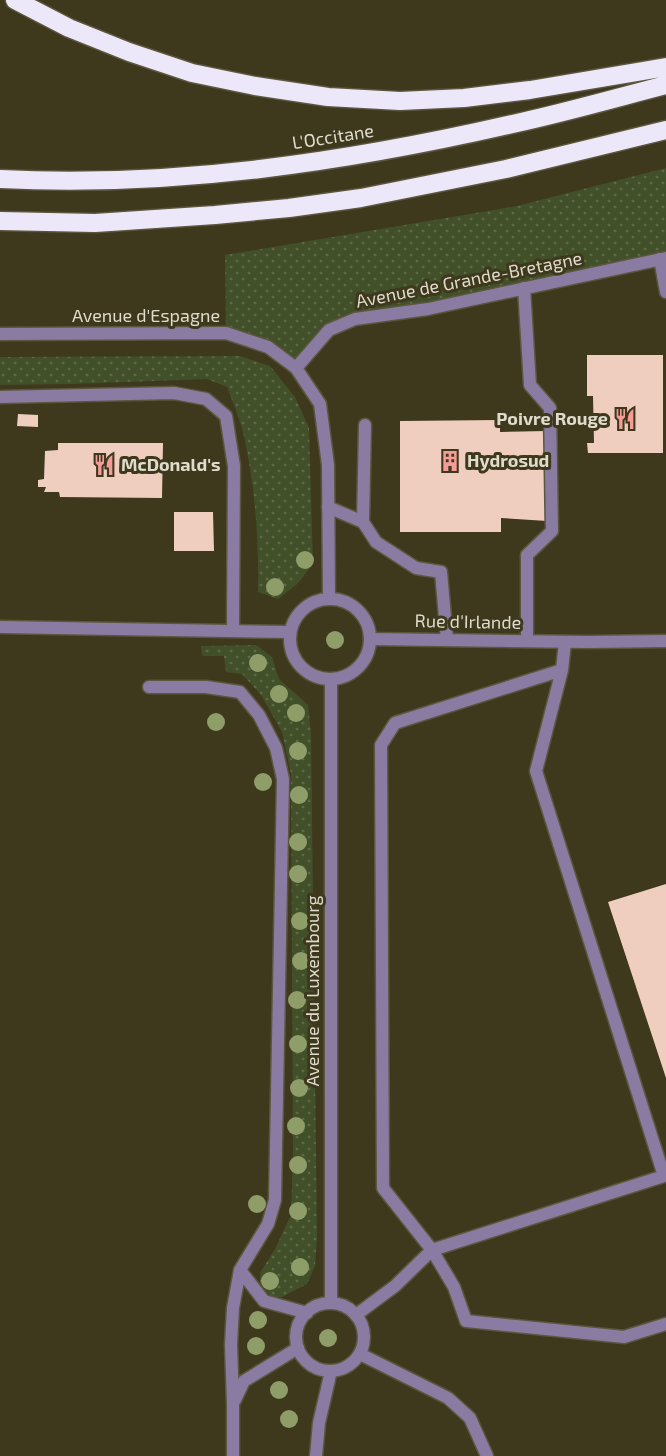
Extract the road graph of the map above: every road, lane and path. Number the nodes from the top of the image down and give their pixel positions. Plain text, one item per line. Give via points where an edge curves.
1 (15, 0) edge
2 (666, 67) edge
3 (666, 85) edge
4 (666, 130) edge
5 (0, 179) edge
6 (0, 221) edge
7 (663, 259) edge
8 (524, 288) junction
9 (666, 292) edge
10 (0, 334) edge
11 (296, 368) junction
12 (0, 397) edge
13 (365, 425) dead end
14 (328, 507) junction
15 (363, 522) junction
16 (329, 598) junction
17 (0, 627) edge
18 (233, 631) junction
19 (290, 632) junction
20 (370, 639) junction
21 (447, 640) junction
22 (527, 641) junction
23 (666, 641) edge
24 (565, 642) junction
25 (562, 670) junction
26 (331, 680) junction
27 (149, 687) dead end
28 (665, 1179) edge
29 (432, 1250) junction
30 (240, 1270) junction
31 (331, 1303) junction
32 (307, 1313) junction
33 (356, 1315) junction
34 (666, 1324) edge
35 (298, 1348) junction
36 (360, 1354) junction
37 (331, 1371) junction
38 (233, 1404) junction
39 (233, 1456) edge
40 (316, 1456) edge
41 (487, 1456) edge

1 - 2 highway via 69,28 192,73 328,97 400,101 464,98
3 - 5 highway, L'Occitane via 518,123 385,150 252,170 139,180
4 - 6 highway via 506,169 289,208 95,223
7 - 8 street, Avenue de Grande-Bretagne
7 - 9 street
8 - 11 street, Avenue de Grande-Bretagne via 428,309 355,319 329,330
8 - 22 street via 530,385 550,408 552,531 527,555
10 - 11 street, Avenue d'Espagne via 226,333 268,347
11 - 14 street, Avenue d'Espagne via 320,404 328,465
12 - 18 street via 174,393 206,399 226,416 234,466
13 - 15 street
14 - 15 street
14 - 16 street, Avenue d'Espagne
15 - 21 street via 376,542 416,568 441,572
16 - 19 street via 303,608
16 - 20 street via 342,600 358,610 368,626
17 - 18 street
18 - 19 street
19 - 26 street via 293,656 299,666
20 - 21 street, Rue d'Irlande
20 - 26 street via 363,662 344,677
21 - 22 street, Rue d'Irlande
22 - 24 street, Rue d'Irlande
23 - 24 street, Rue d'Irlande
24 - 25 street
25 - 28 street via 536,771
25 - 29 street via 395,723 381,745 383,1188
26 - 31 street, Avenue du Luxembourg
27 - 30 street via 206,687 240,692 259,715 276,748 283,779 275,1200 268,1224
28 - 29 street
29 - 33 street via 395,1286
29 - 34 street via 454,1287 466,1321 624,1337
30 - 32 street via 264,1301
30 - 38 street via 231,1344
31 - 32 street
31 - 33 street
32 - 35 street via 297,1329
33 - 36 street via 364,1334
35 - 37 street via 311,1365
35 - 38 street via 244,1381
36 - 37 street via 348,1366
36 - 41 street via 448,1398 470,1418
37 - 40 street
38 - 39 street

